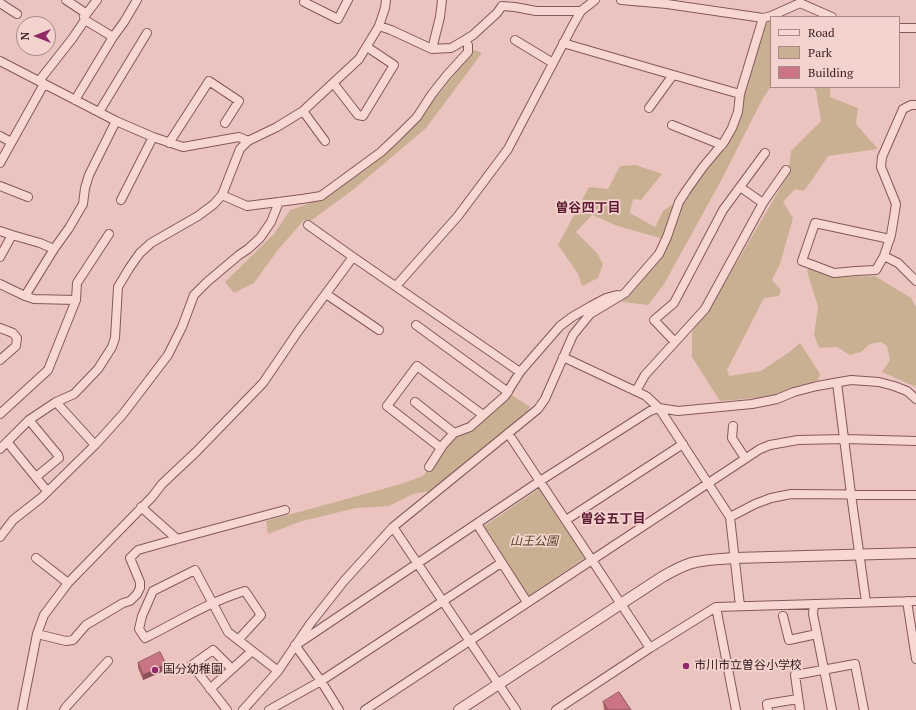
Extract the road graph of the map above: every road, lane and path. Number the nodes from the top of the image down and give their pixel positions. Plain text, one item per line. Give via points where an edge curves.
1 (66, 0) edge
2 (97, 0) edge
3 (137, 0) edge
4 (305, 0) edge
5 (348, 0) edge
6 (386, 0) edge
7 (442, 0) edge
8 (595, 0) edge
9 (621, 0) edge
10 (0, 3) edge
11 (501, 3) edge
12 (581, 11) junction
13 (17, 14) dead end
14 (770, 16) edge
15 (771, 16) edge
16 (830, 16) edge
17 (763, 18) junction
18 (85, 19) junction
19 (380, 26) junction
20 (900, 28) edge
21 (916, 28) edge
22 (148, 33) dead end
23 (114, 37) junction
24 (465, 40) junction
25 (515, 40) dead end
26 (563, 43) junction
27 (367, 47) junction
28 (432, 49) junction
29 (0, 61) edge
30 (553, 63) junction
31 (673, 75) junction
32 (42, 83) junction
33 (334, 84) junction
34 (740, 94) junction
35 (75, 100) junction
36 (916, 105) edge
37 (649, 108) dead end
38 (303, 111) junction
39 (99, 112) junction
40 (116, 121) junction
41 (225, 123) dead end
42 (672, 125) dead end
43 (0, 136) edge
44 (152, 137) junction
45 (248, 141) junction
46 (324, 141) dead end
47 (11, 142) junction
48 (169, 143) junction
49 (722, 145) junction
50 (765, 153) dead end
51 (0, 163) edge
52 (786, 170) dead end
53 (0, 186) edge
54 (740, 187) junction
55 (222, 195) junction
56 (28, 197) dead end
57 (121, 200) dead end
58 (279, 202) junction
59 (764, 203) junction
60 (308, 225) dead end
61 (0, 231) edge
62 (109, 234) dead end
63 (12, 235) junction
64 (890, 239) junction
65 (54, 249) junction
66 (884, 256) junction
67 (353, 257) junction
68 (0, 258) edge
69 (916, 281) edge
70 (0, 284) edge
71 (396, 286) junction
72 (625, 293) junction
73 (326, 294) junction
74 (25, 296) junction
75 (76, 300) junction
76 (416, 325) dead end
77 (0, 328) edge
78 (379, 330) dead end
79 (675, 342) junction
80 (563, 357) junction
81 (0, 360) edge
82 (520, 372) junction
83 (837, 383) junction
84 (636, 391) junction
85 (508, 392) junction
86 (916, 399) edge
87 (56, 402) junction
88 (415, 402) dead end
89 (659, 408) junction
90 (0, 414) edge
91 (483, 415) junction
92 (30, 420) junction
93 (733, 426) dead end
94 (454, 433) junction
95 (508, 433) junction
96 (844, 439) junction
97 (916, 440) edge
98 (8, 443) junction
99 (683, 444) junction
100 (95, 445) junction
101 (441, 448) junction
102 (0, 449) edge
103 (745, 458) junction
104 (429, 466) dead end
105 (36, 477) junction
106 (540, 482) junction
107 (708, 483) junction
108 (47, 491) junction
109 (851, 494) junction
110 (916, 495) edge
111 (141, 507) junction
112 (285, 510) dead end
113 (730, 517) junction
114 (566, 520) junction
115 (477, 524) junction
116 (394, 527) junction
117 (0, 537) edge
118 (177, 539) junction
119 (916, 553) edge
120 (859, 554) junction
121 (36, 558) dead end
122 (734, 558) junction
123 (592, 559) junction
124 (501, 563) junction
125 (418, 564) junction
126 (68, 583) junction
127 (443, 601) junction
128 (907, 601) junction
129 (916, 601) edge
130 (527, 602) junction
131 (866, 602) junction
132 (213, 603) junction
133 (621, 604) junction
134 (814, 604) junction
135 (740, 606) junction
136 (716, 607) junction
137 (783, 616) dead end
138 (37, 634) junction
139 (817, 634) junction
140 (238, 640) junction
141 (470, 641) junction
142 (295, 645) junction
143 (650, 648) junction
144 (252, 651) junction
145 (916, 659) edge
146 (108, 661) dead end
147 (232, 669) junction
148 (824, 670) junction
149 (278, 671) junction
150 (321, 682) junction
151 (499, 684) junction
152 (210, 688) junction
153 (798, 699) junction
154 (22, 710) edge
155 (64, 710) edge
156 (227, 710) edge
157 (243, 710) edge
158 (269, 710) edge
159 (339, 710) edge
160 (365, 710) edge
161 (459, 710) edge
162 (516, 710) edge
163 (556, 710) edge
164 (736, 710) edge
165 (768, 710) edge
166 (800, 710) edge
167 (832, 710) edge
168 (864, 710) edge

1 - 18 street via 84,12
2 - 18 street
3 - 23 street
4 - 5 street via 304,2 338,19
6 - 19 street
7 - 28 street
8 - 12 street
9 - 17 street
10 - 13 street
11 - 12 street via 536,11
11 - 24 street via 497,13
12 - 26 street
14 - 17 street
15 - 16 street via 800,3
17 - 34 street
18 - 23 street
18 - 32 street
19 - 27 street
19 - 28 street
20 - 21 street
22 - 39 street
23 - 35 street
24 - 28 street via 451,48
24 - 58 street via 468,52 432,94 417,117 380,152 321,196
25 - 30 street
26 - 30 street
26 - 31 street
27 - 33 street via 359,60
27 - 33 street via 394,65 363,116 358,115
29 - 32 street
30 - 71 street via 508,149 458,216
31 - 34 street
31 - 37 street
32 - 35 street
32 - 47 street
33 - 38 street
34 - 49 street via 738,112
35 - 39 street
36 - 64 street via 903,109 882,157 881,167 896,204
38 - 45 street
38 - 46 street
39 - 40 street
40 - 44 street
40 - 65 street via 89,175 84,188 83,204
41 - 48 street via 239,101 209,81
42 - 49 street
43 - 47 street
44 - 48 street
44 - 57 street
45 - 48 street via 239,137 183,147
45 - 55 street via 240,149
47 - 51 street
49 - 72 street via 702,167 679,202 659,254
50 - 54 street
52 - 59 street
53 - 56 street
54 - 59 street
54 - 79 street via 723,210 674,303 654,320
55 - 58 street via 247,206
55 - 87 street via 198,216 151,243 140,253 118,288 115,338 112,347 98,369 74,394
58 - 100 street via 271,222 260,238 194,295 168,355 123,414
59 - 79 street via 705,309
60 - 67 street
61 - 63 street
62 - 75 street via 77,283
63 - 65 street
63 - 68 street
64 - 66 street
64 - 66 street via 815,223 802,261 834,273 876,270
65 - 74 street
66 - 69 street via 898,263
67 - 71 street
67 - 73 street
70 - 74 street
71 - 82 street
72 - 80 street via 590,314 573,335
72 - 82 street via 590,306 560,326
73 - 78 street
73 - 111 street via 263,383
74 - 75 street via 34,300
75 - 90 street via 48,370
76 - 85 street
77 - 81 street via 13,333 17,338 16,346
79 - 84 street via 645,375
80 - 84 street
80 - 95 street via 538,409
82 - 85 street
83 - 86 street via 851,380 879,382 907,391
83 - 89 street via 752,404 678,411
83 - 96 street
84 - 89 street
85 - 91 street
87 - 92 street
87 - 100 street
88 - 94 street
89 - 99 street
89 - 106 street via 650,410
91 - 94 street via 470,426
91 - 101 street via 417,366 387,406
92 - 98 street
92 - 105 street via 59,458
93 - 103 street via 732,438
94 - 101 street
95 - 106 street
95 - 116 street
96 - 97 street
96 - 103 street via 798,440 777,444 760,449
96 - 109 street
98 - 102 street
98 - 105 street
99 - 107 street
99 - 114 street
100 - 108 street
101 - 104 street
103 - 107 street
105 - 108 street
106 - 114 street
106 - 115 street
107 - 113 street
107 - 123 street
108 - 117 street via 13,520
109 - 110 street
109 - 113 street via 791,494 755,504
109 - 120 street
111 - 118 street
111 - 126 street
112 - 118 street
113 - 122 street
114 - 123 street
115 - 124 street
115 - 125 street
116 - 125 street
116 - 142 street via 344,581
118 - 138 street via 138,550 130,558 140,582 137,594 130,601 86,626 73,640 66,641
119 - 120 street
120 - 122 street
120 - 131 street
121 - 126 street
122 - 133 street via 694,562 662,577
122 - 135 street
123 - 130 street
123 - 133 street
124 - 127 street
124 - 130 street
125 - 127 street
125 - 142 street
126 - 138 street via 44,615
127 - 141 street
127 - 150 street
128 - 129 street
128 - 131 street
128 - 145 street
130 - 141 street
131 - 134 street
132 - 132 street via 145,638 139,630 142,616 154,591 195,570
132 - 140 street via 228,632
132 - 140 street via 245,591 261,615
133 - 143 street
133 - 151 street
134 - 135 street
134 - 139 street
135 - 136 street
136 - 143 street
136 - 164 street
137 - 139 street via 789,640
138 - 154 street
139 - 148 street
140 - 144 street
141 - 151 street
141 - 160 street
142 - 149 street
142 - 150 street
143 - 163 street
144 - 147 street
144 - 149 street
146 - 155 street
147 - 152 street
147 - 152 street via 213,650 192,665
148 - 153 street via 795,675
148 - 167 street
148 - 168 street via 855,664
149 - 157 street
150 - 158 street
150 - 159 street
151 - 161 street
151 - 162 street
152 - 156 street
153 - 165 street via 767,704
153 - 166 street

